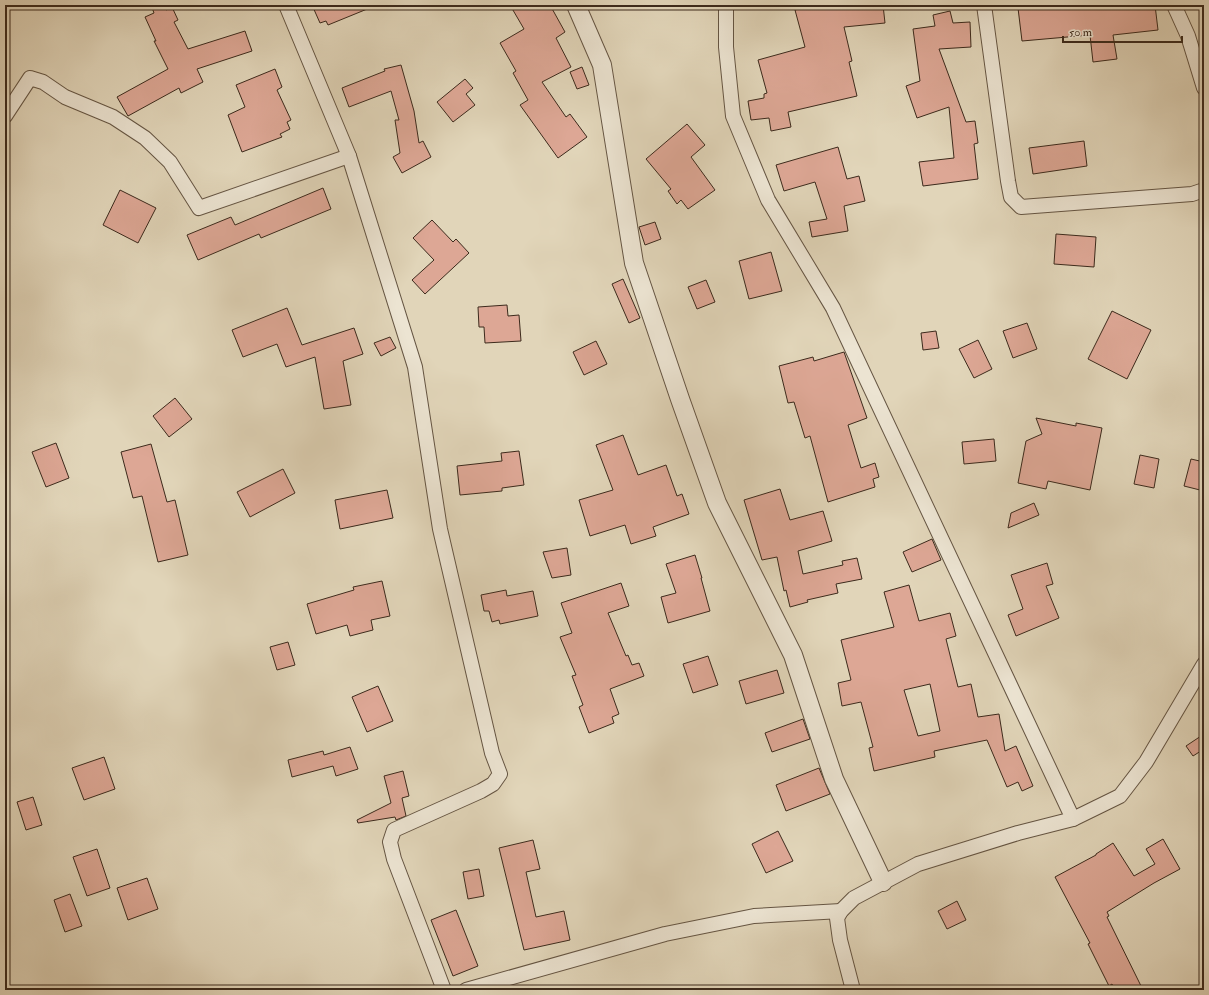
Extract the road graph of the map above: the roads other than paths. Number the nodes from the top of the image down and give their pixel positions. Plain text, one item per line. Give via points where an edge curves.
1 (286, 5) edge
2 (576, 5) edge
3 (726, 5) edge
4 (984, 5) edge
5 (1174, 5) edge
6 (1204, 88) edge
7 (5, 116) edge
8 (349, 156) junction
9 (1204, 190) edge
10 (1204, 664) edge
11 (1073, 819) junction
12 (883, 882) junction
13 (841, 911) junction
14 (444, 990) edge
15 (466, 990) edge
16 (853, 990) edge

1 - 8 street
2 - 12 street via 602,65 634,262 683,406 717,503 793,655 834,779
3 - 11 street via 726,48 733,116 768,200 833,308
4 - 9 street via 1008,181 1011,197 1021,207 1192,194
5 - 6 street via 1188,36
7 - 8 street via 30,78 43,82 65,97 113,117 144,138 170,162 199,208
8 - 14 street via 415,366 440,529 492,753 500,774 493,784 481,791 394,830 390,842 394,859
10 - 11 street via 1146,762 1120,796
11 - 12 street via 918,864
12 - 13 street via 854,898
13 - 15 street via 754,916 665,934
13 - 16 street via 837,918 840,940

